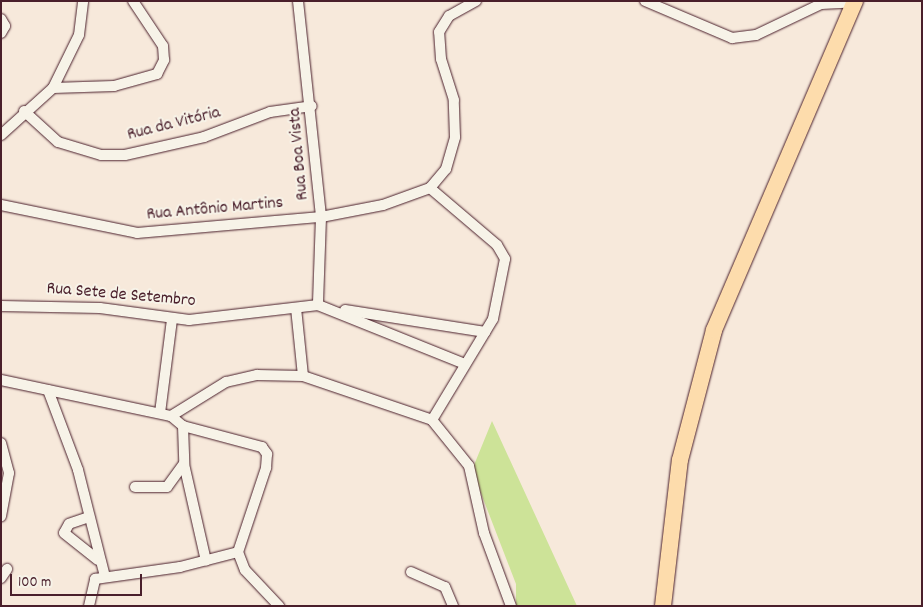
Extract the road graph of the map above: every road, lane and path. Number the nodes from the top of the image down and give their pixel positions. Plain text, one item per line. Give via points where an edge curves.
1 (83, 1) edge
2 (133, 1) edge
3 (298, 1) edge
4 (476, 1) edge
5 (645, 1) edge
6 (855, 2) edge
7 (1, 19) edge
8 (1, 33) edge
9 (53, 88) junction
10 (312, 106) junction
11 (24, 111) junction
12 (1, 135) edge
13 (430, 188) junction
14 (1, 205) edge
15 (321, 216) junction
16 (318, 305) junction
17 (1, 306) edge
18 (296, 308) junction
19 (334, 309) junction
20 (172, 319) junction
21 (485, 332) junction
22 (465, 364) junction
23 (302, 376) junction
24 (1, 380) edge
25 (48, 390) junction
26 (160, 413) junction
27 (171, 416) junction
28 (432, 420) junction
29 (183, 426) junction
30 (1, 443) edge
31 (184, 464) junction
32 (135, 487) dead end
33 (1, 516) edge
34 (89, 517) junction
35 (238, 552) junction
36 (98, 560) junction
37 (206, 561) junction
38 (411, 572) dead end
39 (105, 577) junction
40 (89, 606) edge
41 (279, 606) edge
42 (453, 606) edge
43 (511, 606) edge
44 (663, 606) edge

1 - 9 street via 79,35
2 - 9 street via 163,46 164,60 157,74 114,86
3 - 10 street, Rua Boa Vista
4 - 13 street via 449,16 439,32 441,59 454,100 455,137 446,169
5 - 6 street via 732,38 756,34 821,4
6 - 44 main road via 711,338 680,460
7 - 8 street via 5,26
9 - 11 street
10 - 11 street, Rua da Vitória via 270,112 204,137 125,155 101,155 58,142
10 - 15 street, Rua Boa Vista
11 - 12 street
13 - 15 street, Rua Antônio Martins via 383,205
13 - 21 street via 503,251 505,269 498,308
14 - 15 street, Rua Antônio Martins via 137,232
15 - 16 street, Rua Boa Vista
16 - 18 street, Rua Sete de Setembro
16 - 19 street, Rua Sete de Setembro
17 - 20 street, Rua Sete de Setembro via 100,308
18 - 20 street, Rua Sete de Setembro
18 - 23 street
19 - 21 street
19 - 22 street, Rua Sete de Setembro
20 - 26 street
21 - 22 street
22 - 28 street
23 - 27 street via 240,377
23 - 28 street
24 - 25 street
25 - 26 street
25 - 34 street via 78,470
26 - 27 street
27 - 29 street
28 - 43 street via 469,466 484,533
29 - 31 street
29 - 35 street via 257,444 268,458
30 - 33 street via 9,473
31 - 32 street via 167,487
31 - 37 street
34 - 36 street
34 - 36 street via 69,524 64,533
35 - 37 street
35 - 41 street via 245,570
36 - 39 street
37 - 39 street
38 - 42 street via 445,587
39 - 40 street via 91,582

